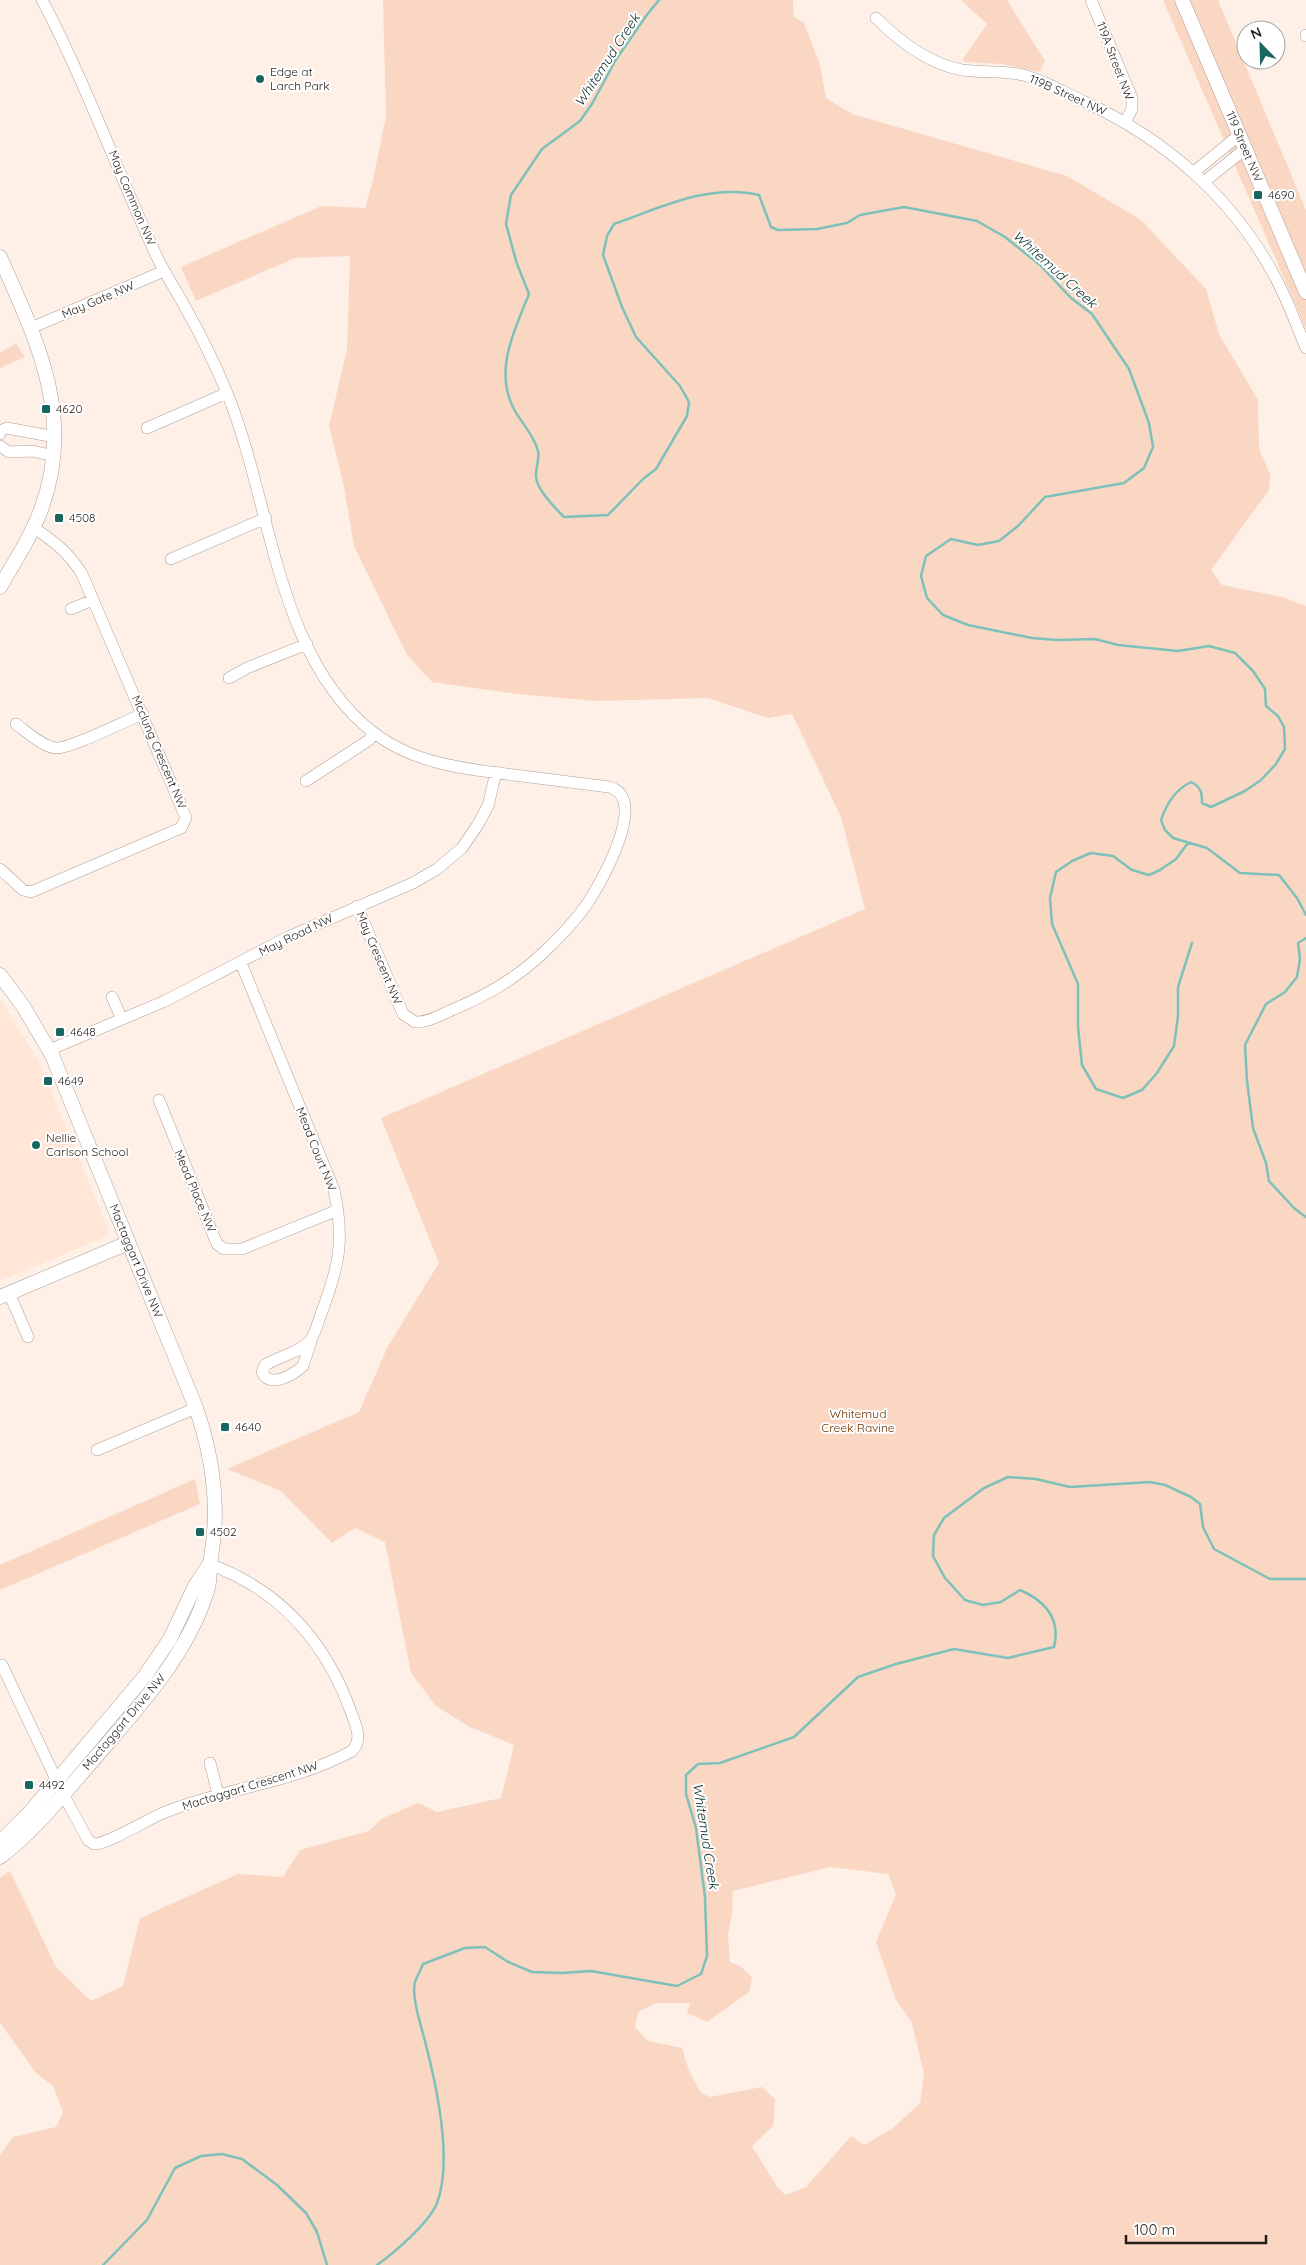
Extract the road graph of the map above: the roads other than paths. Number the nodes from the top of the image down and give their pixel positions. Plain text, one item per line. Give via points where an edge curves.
1 (42, 0) edge
2 (1091, 0) edge
3 (1182, 0) edge
4 (876, 18) dead end
5 (1125, 122) junction
6 (1238, 136) junction
7 (1244, 150) junction
8 (1194, 172) junction
9 (1205, 181) junction
10 (0, 257) edge
11 (164, 271) junction
12 (1306, 292) edge
13 (31, 328) junction
14 (1306, 348) edge
15 (227, 393) junction
16 (147, 428) dead end
17 (0, 434) edge
18 (55, 437) junction
19 (0, 446) edge
20 (54, 456) junction
21 (266, 518) junction
22 (34, 528) junction
23 (171, 560) dead end
24 (1, 584) edge
25 (94, 600) junction
26 (71, 609) dead end
27 (307, 644) junction
28 (230, 678) dead end
29 (143, 714) junction
30 (16, 724) dead end
31 (374, 733) junction
32 (496, 772) junction
33 (306, 781) dead end
34 (0, 869) edge
35 (357, 906) junction
36 (241, 963) junction
37 (0, 975) edge
38 (112, 997) dead end
39 (122, 1019) junction
40 (49, 1050) junction
41 (159, 1100) dead end
42 (338, 1210) junction
43 (128, 1243) junction
44 (5, 1295) edge
45 (28, 1337) dead end
46 (311, 1341) dead end
47 (196, 1408) junction
48 (97, 1450) dead end
49 (210, 1564) junction
50 (2, 1665) dead end
51 (210, 1763) dead end
52 (56, 1781) junction
53 (63, 1794) junction
54 (218, 1794) junction
55 (0, 1842) edge
56 (0, 1857) edge

1 - 11 street, May Common NW via 67,47
2 - 5 street, 119A Street NW via 1132,98 1132,109
3 - 6 street, 119 Street NW
4 - 5 street, 119B Street NW via 898,40 938,62 964,70 1001,71 1031,77
5 - 8 street
6 - 7 street, 119 Street NW
6 - 8 street
7 - 9 street
7 - 12 street, 119 Street NW
8 - 9 street
9 - 14 street via 1268,264
10 - 13 street
11 - 13 street, May Gate NW
11 - 15 street, May Common NW via 199,332
13 - 18 street via 52,395
15 - 16 street
15 - 21 street, May Common NW via 244,439
17 - 18 street via 7,428
18 - 20 street
19 - 20 street via 10,452
20 - 22 street via 48,488
21 - 23 street
21 - 27 street, May Common NW via 284,587
22 - 24 street
22 - 25 street, Mcclung Crescent NW via 70,556
25 - 26 street
25 - 29 street, Mcclung Crescent NW
27 - 28 street
27 - 31 street, May Common NW via 330,688
29 - 30 street via 56,748
29 - 34 street, Mcclung Crescent NW via 185,814 186,822 181,828 31,892 24,890
31 - 32 street, May Common NW via 396,747 432,762
31 - 33 street via 369,740
32 - 35 street, May Road NW via 483,815 455,854 424,877
32 - 35 street, May Crescent NW via 609,787 620,792 626,802 622,828 606,872 580,913 546,951 486,994 430,1020 415,1022 401,1010
35 - 36 street, May Road NW via 288,937
36 - 39 street, May Road NW
36 - 42 street, Mead Court NW via 334,1190
37 - 40 street, Mactaggart Drive NW
38 - 39 street
39 - 40 street, May Road NW
40 - 43 street, Mactaggart Drive NW
41 - 42 street, Mead Place NW via 217,1244 224,1249 242,1249
42 - 46 street, Mead Court NW via 341,1235 339,1262
43 - 44 street
43 - 47 street, Mactaggart Drive NW
44 - 45 street
47 - 48 street
47 - 49 street, Mactaggart Drive NW via 207,1444 214,1489 215,1527
49 - 52 street, Mactaggart Drive NW via 195,1586 170,1639 145,1676
49 - 53 street, Mactaggart Drive NW via 208,1589 172,1661 134,1713
49 - 54 street, Mactaggart Crescent NW via 251,1583 282,1606 306,1630 334,1672 354,1720 358,1739 352,1751 313,1768
50 - 52 street, Mactaggart Crescent NW
51 - 54 street
52 - 53 street, Mactaggart Crescent NW
52 - 55 street, Mactaggart Drive NW
53 - 54 street, Mactaggart Crescent NW via 88,1840 94,1844 162,1813
53 - 56 street, Mactaggart Drive NW

